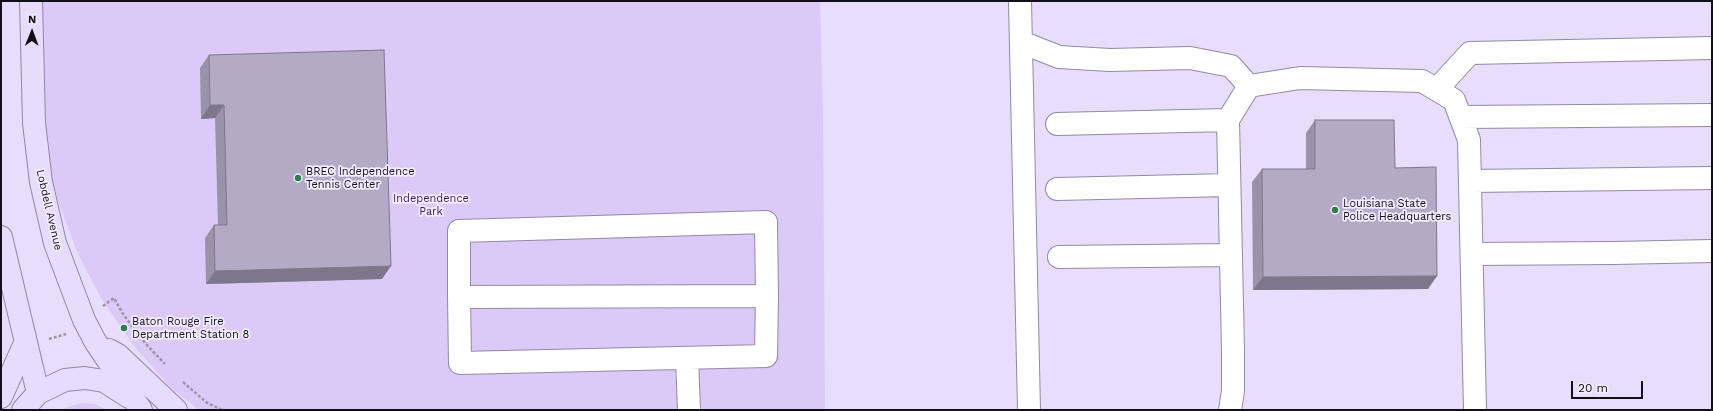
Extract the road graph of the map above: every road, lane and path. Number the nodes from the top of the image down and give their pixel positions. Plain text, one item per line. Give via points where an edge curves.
1 (31, 1) edge
2 (1020, 1) edge
3 (1021, 42) junction
4 (1712, 48) edge
5 (1249, 86) junction
6 (1437, 90) junction
7 (1712, 115) edge
8 (1460, 117) junction
9 (1228, 120) junction
10 (1057, 124) dead end
11 (1712, 178) edge
12 (1470, 181) junction
13 (1229, 186) junction
14 (1057, 189) dead end
15 (1, 237) edge
16 (1712, 251) edge
17 (1472, 254) junction
18 (1231, 255) junction
19 (1059, 258) dead end
20 (767, 296) junction
21 (459, 297) junction
22 (106, 304) dead end
23 (67, 334) dead end
24 (48, 339) dead end
25 (96, 342) junction
26 (25, 344) junction
27 (687, 358) junction
28 (168, 368) dead end
29 (178, 377) dead end
30 (1, 397) edge
31 (25, 404) edge
32 (138, 405) edge
33 (176, 410) edge
34 (222, 410) edge
35 (689, 410) edge
36 (1029, 410) edge
37 (1230, 410) edge
38 (1475, 410) edge

1 - 25 main road, Lobdell Avenue via 34,123 41,182 55,243 84,320
2 - 3 street
3 - 5 street via 1059,57 1110,60 1190,58 1231,66
3 - 36 street
4 - 6 street via 1470,53
5 - 6 street via 1300,78 1422,81
5 - 9 street
6 - 8 street via 1454,100
7 - 8 street
8 - 12 street via 1469,140
9 - 10 street
9 - 13 street
11 - 12 street
12 - 17 street
13 - 14 street
13 - 18 street
15 - 26 main road
16 - 17 street
17 - 38 street
18 - 19 street
18 - 37 street via 1233,391
20 - 21 street
20 - 21 street via 766,222 459,231
20 - 27 street via 766,356
21 - 27 street via 460,363
22 - 28 path via 114,298 144,343
23 - 24 path
25 - 32 main road, Lobdell Avenue
25 - 33 main road via 118,355
26 - 30 main road
26 - 31 main road
27 - 35 street
29 - 34 path via 206,402
31 - 32 main road via 65,380 85,378 104,381 118,388

